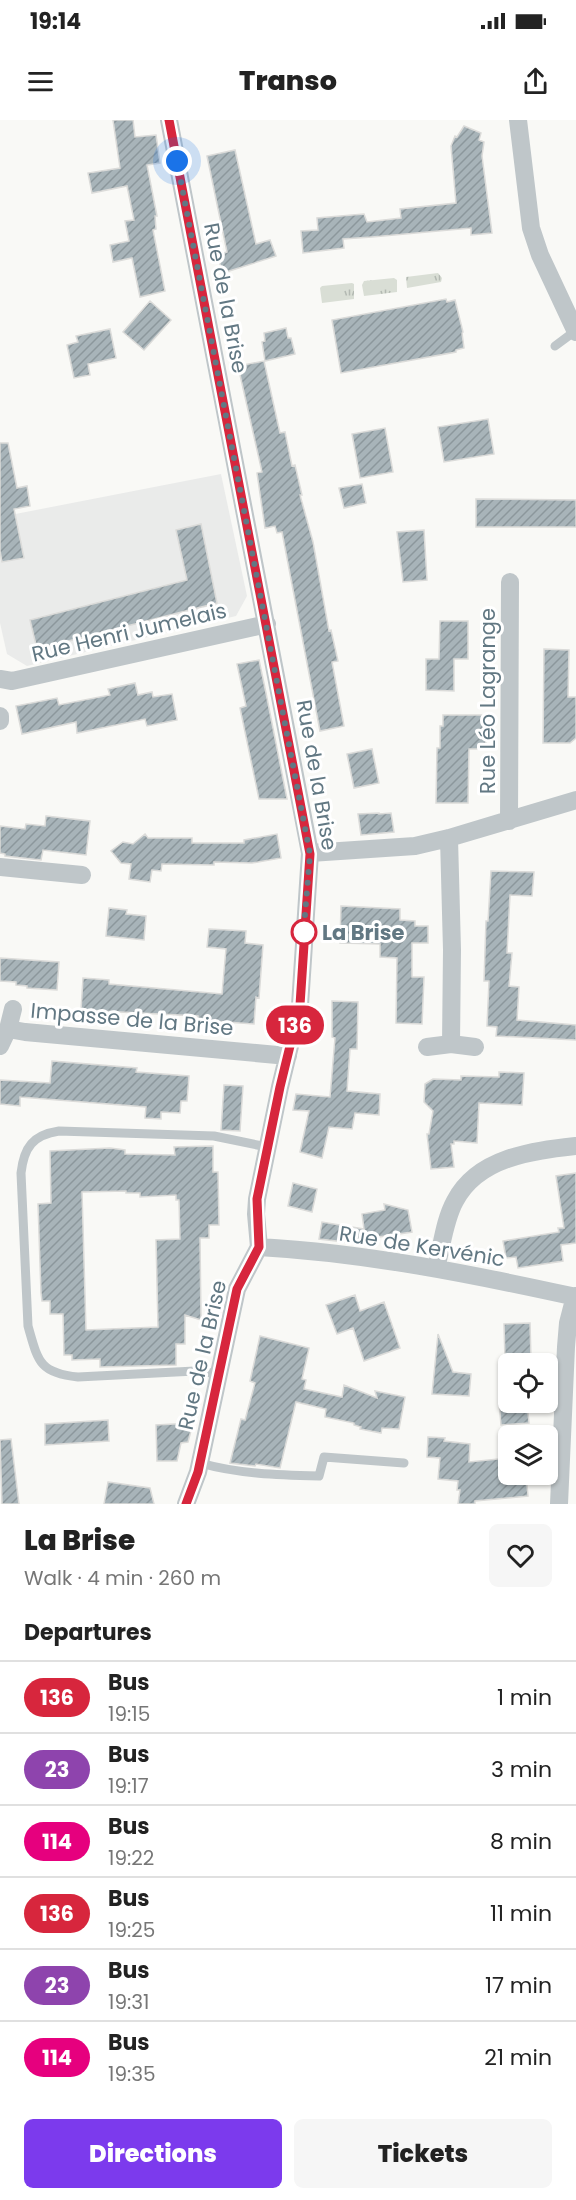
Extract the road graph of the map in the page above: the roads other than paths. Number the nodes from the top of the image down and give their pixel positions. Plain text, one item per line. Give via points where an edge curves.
1 (169, 120) edge
2 (518, 120) edge
3 (576, 332) edge
4 (555, 346) dead end
5 (510, 582) dead end
6 (267, 624) junction
7 (0, 679) edge
8 (0, 716) edge
9 (0, 721) edge
10 (576, 800) edge
11 (509, 821) junction
12 (449, 838) junction
13 (310, 854) junction
14 (0, 867) edge
15 (82, 875) dead end
16 (13, 1009) dead end
17 (8, 1029) junction
18 (451, 1044) junction
19 (0, 1046) edge
20 (427, 1047) dead end
21 (474, 1047) dead end
22 (288, 1056) junction
23 (576, 1146) edge
24 (267, 1147) junction
25 (259, 1247) junction
26 (436, 1269) junction
27 (575, 1296) edge
28 (220, 1374) junction
29 (200, 1463) junction
30 (404, 1463) dead end
31 (186, 1504) edge
32 (559, 1504) edge

1 - 6 street, Rue de la Brise via 209,295
2 - 3 street via 531,228
3 - 4 lane
5 - 11 street, Rue Léo Lagrange
6 - 7 street, Rue Henri Jumelais via 22,679
6 - 13 street, Rue de la Brise
8 - 9 street
10 - 11 street
11 - 12 street
12 - 13 street via 400,848
12 - 18 street
13 - 22 street, Rue de la Brise via 300,1005
14 - 15 street
16 - 17 street, Impasse de la Brise
17 - 19 street, Impasse de la Brise
17 - 22 street, Impasse de la Brise
18 - 20 street
18 - 21 street
22 - 24 street, Rue de la Brise
23 - 26 street via 506,1159 474,1178 454,1203
24 - 25 street, Rue de la Brise via 257,1199
24 - 28 lane via 214,1136 59,1131 36,1139 23,1160 28,1326 48,1371 78,1377 195,1371
25 - 26 street, Rue de Kervénic via 377,1258
25 - 28 street, Rue de la Brise via 237,1289
26 - 27 street, Rue de Kervénic
27 - 32 street via 567,1335
28 - 29 street, Rue de la Brise
29 - 30 lane via 257,1474 319,1476 324,1457
29 - 31 street, Rue de la Brise

